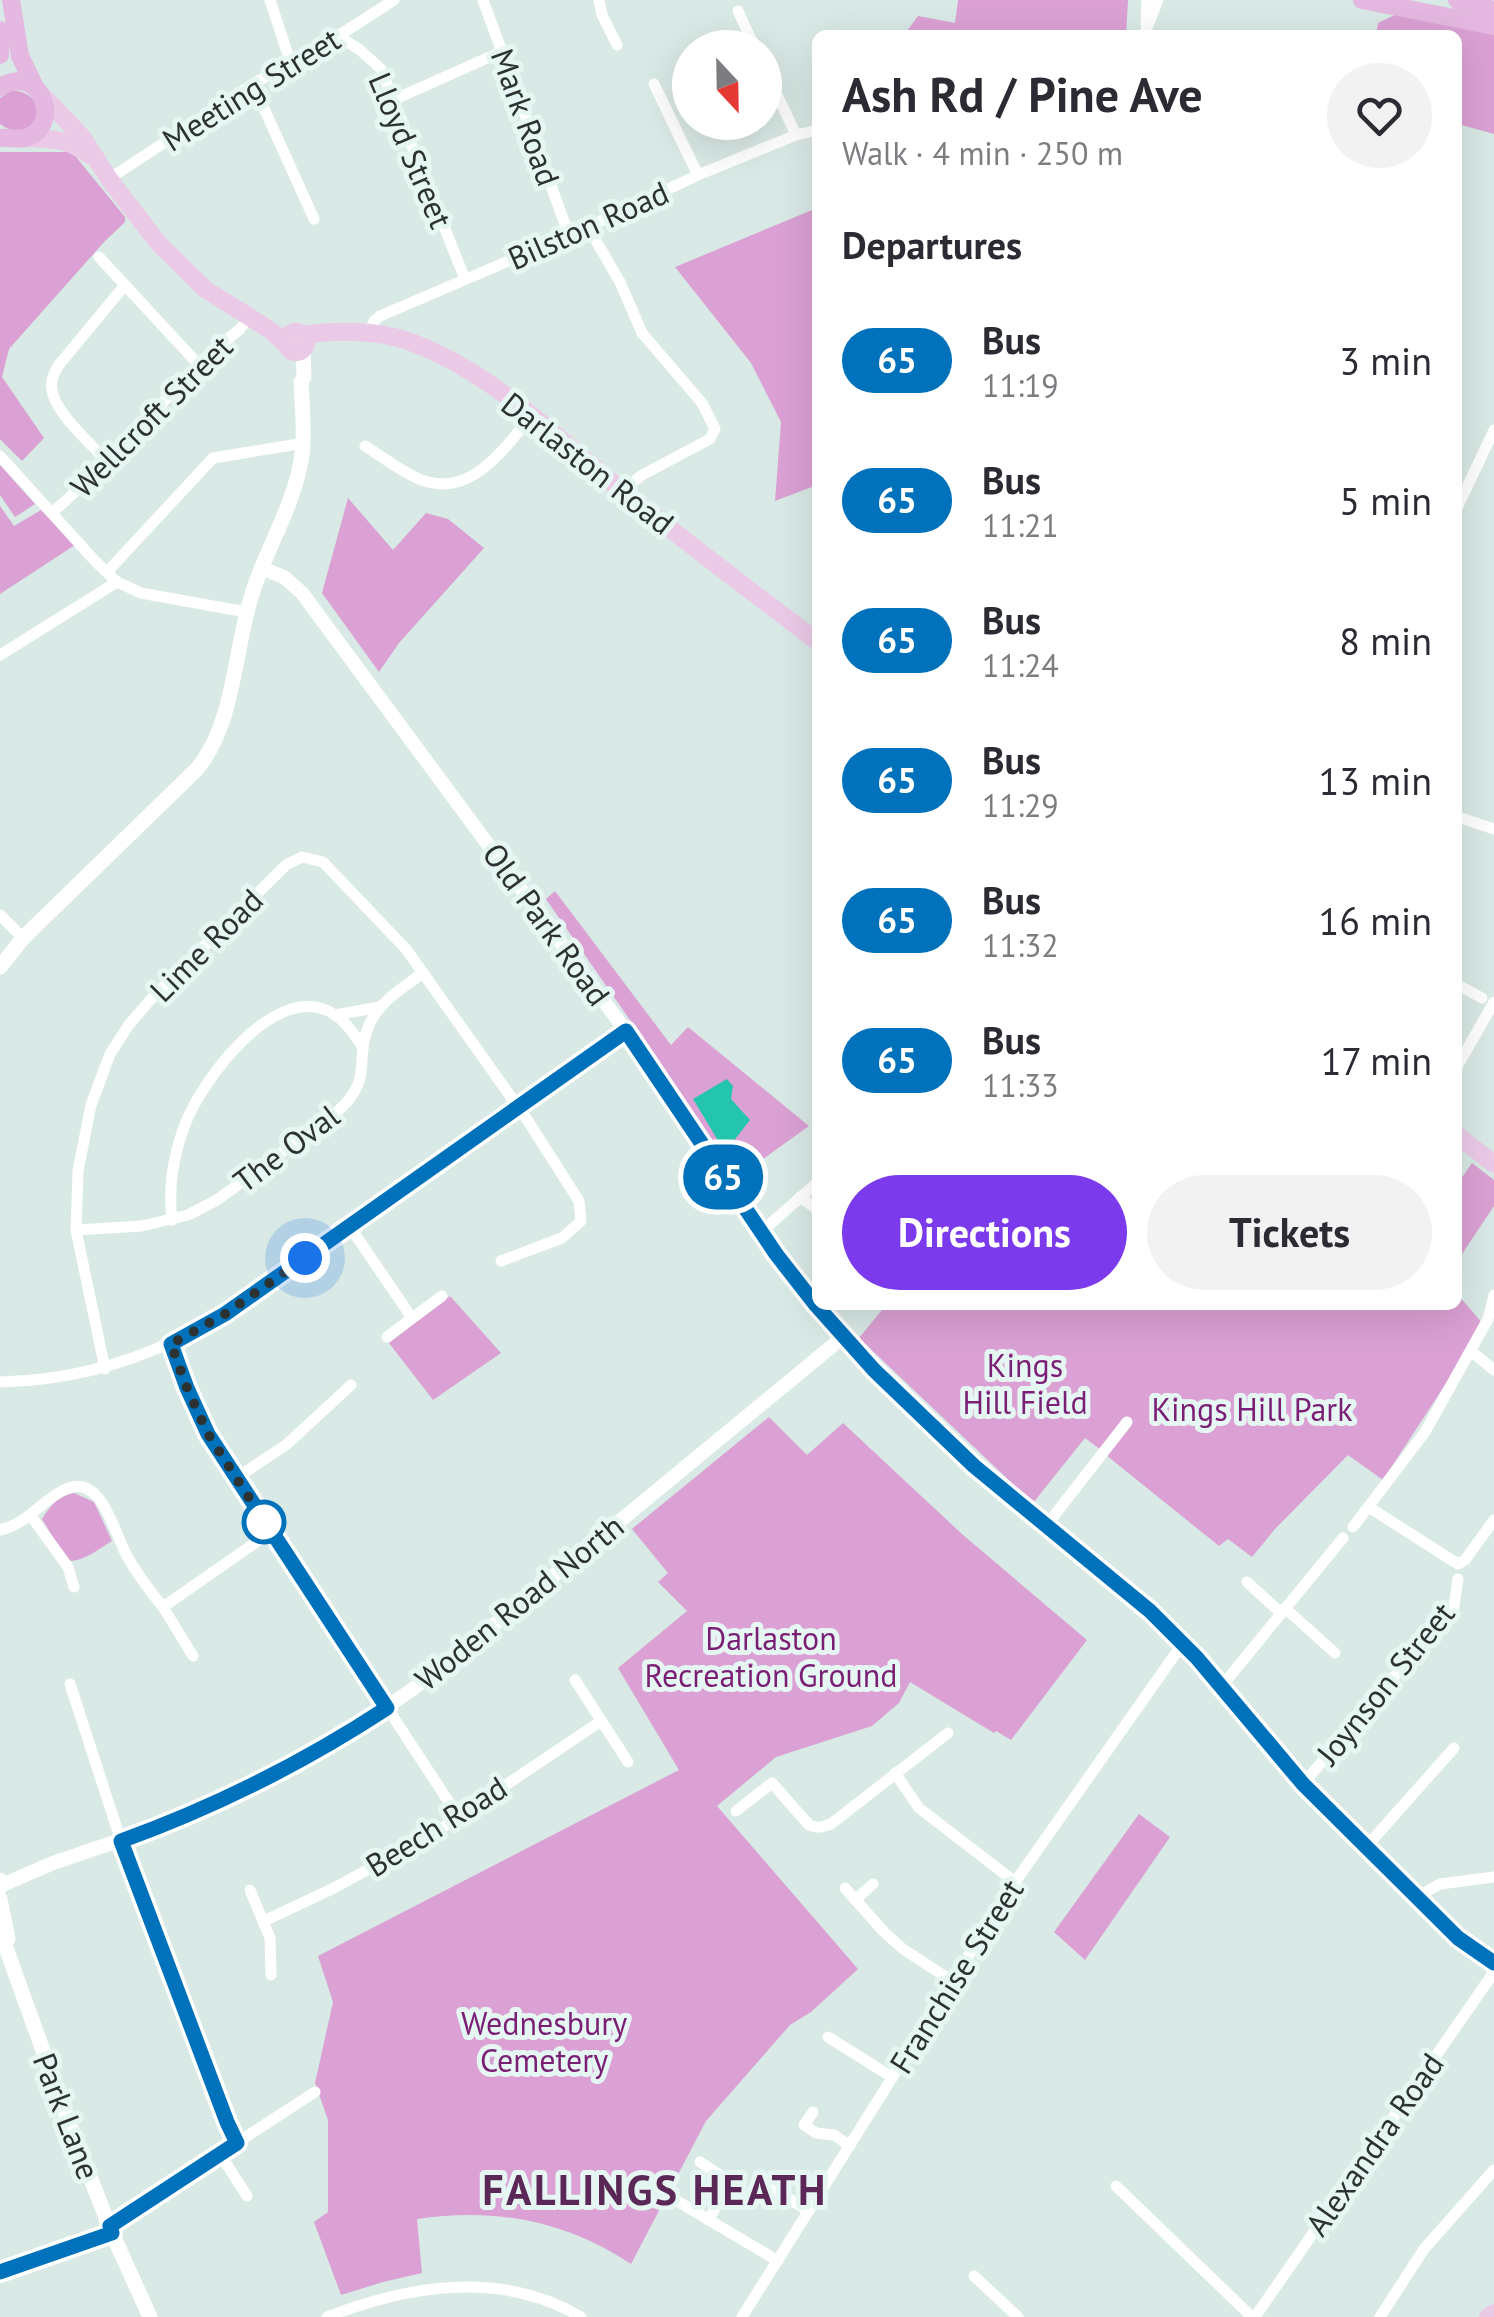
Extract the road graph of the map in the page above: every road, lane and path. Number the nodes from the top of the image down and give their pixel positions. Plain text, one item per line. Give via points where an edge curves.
1 (11, 0) edge
2 (270, 0) edge
3 (483, 0) edge
4 (599, 0) edge
5 (1147, 0) edge
6 (1158, 0) edge
7 (1362, 0) edge
8 (1457, 0) edge
9 (391, 1) edge
10 (1494, 10) edge
11 (738, 11) dead end
12 (1494, 26) edge
13 (0, 30) edge
14 (747, 30) edge
15 (1145, 30) edge
16 (1147, 30) edge
17 (338, 36) junction
18 (617, 44) dead end
19 (503, 51) junction
20 (0, 55) edge
21 (290, 61) junction
22 (253, 84) junction
23 (654, 84) dead end
24 (0, 87) edge
25 (39, 92) junction
26 (393, 100) junction
27 (782, 105) edge
28 (812, 131) edge
29 (2, 135) edge
30 (796, 135) junction
31 (26, 138) junction
32 (98, 162) junction
33 (698, 175) junction
34 (109, 179) junction
35 (314, 219) dead end
36 (588, 227) junction
37 (569, 235) junction
38 (99, 258) dead end
39 (465, 279) junction
40 (125, 285) junction
41 (249, 317) junction
42 (369, 334) junction
43 (297, 342) junction
44 (198, 364) junction
45 (532, 416) junction
46 (1494, 430) edge
47 (304, 443) junction
48 (366, 446) dead end
49 (0, 456) edge
50 (108, 462) junction
51 (622, 491) junction
52 (1462, 498) edge
53 (52, 513) junction
54 (260, 568) junction
55 (107, 572) junction
56 (117, 582) junction
57 (246, 612) junction
58 (812, 637) edge
59 (0, 655) edge
60 (1462, 818) edge
61 (1494, 829) edge
62 (0, 914) edge
63 (23, 938) junction
64 (0, 967) edge
65 (423, 973) junction
66 (1462, 987) edge
67 (1488, 1000) edge
68 (381, 1007) junction
69 (335, 1015) junction
70 (1482, 1025) junction
71 (626, 1031) junction
72 (1494, 1032) edge
73 (363, 1048) junction
74 (1462, 1058) edge
75 (518, 1108) junction
76 (1462, 1139) edge
77 (1494, 1164) edge
78 (812, 1187) edge
79 (800, 1197) junction
80 (812, 1206) edge
81 (172, 1220) junction
82 (350, 1226) junction
83 (76, 1230) junction
84 (761, 1232) junction
85 (501, 1261) dead end
86 (1494, 1295) edge
87 (442, 1296) dead end
88 (812, 1299) edge
89 (821, 1310) edge
90 (412, 1318) junction
91 (843, 1336) junction
92 (387, 1337) dead end
93 (171, 1344) junction
94 (1470, 1351) junction
95 (105, 1369) junction
96 (1494, 1370) edge
97 (0, 1382) edge
98 (351, 1385) dead end
99 (1127, 1422) dead end
100 (236, 1478) junction
101 (1370, 1508) junction
102 (31, 1516) junction
103 (1494, 1520) edge
104 (1046, 1526) junction
105 (1353, 1527) dead end
106 (0, 1530) edge
107 (271, 1532) junction
108 (1343, 1538) dead end
109 (1458, 1579) dead end
110 (1247, 1582) dead end
111 (74, 1588) dead end
112 (162, 1608) junction
113 (1282, 1611) junction
114 (1183, 1643) junction
115 (1335, 1652) dead end
116 (194, 1656) dead end
117 (575, 1680) dead end
118 (70, 1684) dead end
119 (1221, 1687) junction
120 (387, 1708) junction
121 (601, 1720) junction
122 (948, 1733) dead end
123 (1454, 1748) dead end
124 (628, 1762) dead end
125 (896, 1774) junction
126 (1303, 1784) junction
127 (736, 1811) dead end
128 (458, 1816) junction
129 (121, 1841) junction
130 (1366, 1848) junction
131 (1494, 1877) edge
132 (0, 1882) edge
133 (1015, 1882) junction
134 (873, 1884) dead end
135 (845, 1888) dead end
136 (250, 1890) dead end
137 (1417, 1897) junction
138 (0, 1899) edge
139 (856, 1900) junction
140 (264, 1921) junction
141 (0, 1931) edge
142 (1494, 1963) edge
143 (14, 1968) junction
144 (1494, 1972) edge
145 (271, 1975) dead end
146 (952, 1981) junction
147 (828, 2037) dead end
148 (892, 2077) junction
149 (314, 2092) dead end
150 (813, 2112) dead end
151 (237, 2143) junction
152 (850, 2146) junction
153 (220, 2154) junction
154 (700, 2162) dead end
155 (1494, 2170) edge
156 (763, 2183) dead end
157 (1116, 2186) dead end
158 (247, 2196) dead end
159 (677, 2201) dead end
160 (809, 2211) junction
161 (708, 2220) junction
162 (111, 2229) junction
163 (778, 2261) junction
164 (0, 2272) edge
165 (974, 2276) dead end
166 (336, 2315) edge
167 (746, 2316) edge
168 (150, 2317) edge
169 (581, 2317) edge
170 (1018, 2317) edge
171 (1253, 2317) edge
172 (1380, 2317) edge

1 - 25 highway via 20,56
2 - 21 street
3 - 19 street, Mark Road
4 - 18 street
5 - 15 street
6 - 16 street
7 - 12 highway
8 - 10 highway
9 - 17 street, Meeting Street
11 - 14 street
13 - 20 highway
17 - 21 street, Meeting Street
17 - 26 street, Lloyd Street via 376,62
19 - 26 street
19 - 37 street, Mark Road
21 - 22 street, Meeting Street
22 - 34 street, Meeting Street
22 - 35 street
23 - 33 street
24 - 25 highway via 22,81
25 - 31 highway via 44,121
25 - 32 main road, Darlaston Road
26 - 39 street, Lloyd Street
27 - 30 street
28 - 30 street, Bilston Road
29 - 31 highway
30 - 33 street, Bilston Road
31 - 32 main road via 74,143
32 - 34 main road, Darlaston Road
33 - 36 street, Bilston Road
34 - 41 main road, Darlaston Road via 171,256
36 - 37 street, Bilston Road
36 - 51 street via 642,333 702,402 715,429 710,439
37 - 39 street, Bilston Road
38 - 40 street
39 - 42 street, Bilston Road via 380,316
40 - 44 street
40 - 50 street via 58,366 51,386 63,412
41 - 43 main road, Darlaston Road
41 - 44 street, Wellcroft Street
42 - 43 main road, Darlaston Road via 330,331
42 - 45 main road, Darlaston Road via 439,354
43 - 47 main road
44 - 50 street, Wellcroft Street
45 - 48 street via 488,468 462,480 418,479
45 - 51 main road, Darlaston Road
46 - 52 street
47 - 54 main road via 288,504
47 - 55 street via 214,458
49 - 53 street
50 - 53 street, Wellcroft Street
51 - 58 main road, Darlaston Road
53 - 55 street
54 - 57 main road
54 - 71 street, Old Park Road via 284,576 302,593
55 - 56 street
56 - 57 street via 141,593
56 - 59 street
57 - 63 main road via 208,756
60 - 61 street
62 - 63 street
63 - 64 main road
65 - 68 street, The Oval
65 - 75 street, Lime Road
65 - 83 street, Lime Road via 323,862 302,858 286,865 150,999 110,1054 80,1151
66 - 67 street
67 - 70 street
68 - 69 street
68 - 73 street, The Oval
69 - 73 street
69 - 81 street via 309,1007 278,1014 226,1059 184,1126 171,1180
70 - 72 street
70 - 74 street
71 - 75 street
71 - 84 street, Old Park Road
73 - 81 street, The Oval via 358,1086 338,1111 217,1200
75 - 82 street
75 - 85 street, Lime Road via 579,1201 580,1221 562,1238
76 - 77 main road
78 - 79 street
79 - 80 street
79 - 84 street
81 - 83 street, The Oval
82 - 90 street
82 - 93 street
83 - 95 street, Lime Road
84 - 88 street, Old Park Road
86 - 94 street
87 - 90 street
89 - 91 street, Old Park Road
90 - 92 street
91 - 104 street, Old Park Road via 928,1423
91 - 120 street, Woden Road North
93 - 95 street
93 - 100 street via 202,1422
94 - 96 street
94 - 101 street via 1426,1432
95 - 97 street
98 - 100 street via 286,1446
99 - 104 street
100 - 107 street
101 - 103 street via 1458,1564
101 - 105 street
102 - 106 street
102 - 111 street via 68,1567
102 - 112 street via 69,1488 92,1492
104 - 114 street, Old Park Road
107 - 112 street
107 - 120 street
108 - 113 street
109 - 126 street, Joynson Street via 1454,1606
110 - 113 street
112 - 116 street
113 - 115 street
113 - 119 street
114 - 119 street, Old Park Road
114 - 133 street, Franchise Street
117 - 121 street
118 - 129 street
119 - 126 street, Old Park Road
120 - 128 street
120 - 129 street, Woden Road North via 248,1788
121 - 124 street
121 - 128 street, Beech Road
122 - 125 street
123 - 130 street
125 - 127 street via 823,1827 810,1825 772,1783
125 - 133 street via 919,1808
126 - 130 street, Old Park Road
128 - 140 street, Beech Road
129 - 132 street, Woden Road North
129 - 151 street
130 - 137 street, Old Park Road
131 - 137 street via 1440,1884
133 - 146 street, Franchise Street
134 - 139 street
135 - 139 street
136 - 140 street
137 - 142 street, Old Park Road
138 - 143 main road, Park Lane
139 - 146 street via 903,1949
140 - 145 street
141 - 143 main road, Park Lane
143 - 162 main road, Park Lane
144 - 171 street, Alexandra Road
146 - 148 street, Franchise Street
147 - 148 street
148 - 152 street, Franchise Street
149 - 151 street
150 - 152 street via 804,2125
151 - 153 street
152 - 160 street, Franchise Street
153 - 158 street
153 - 162 street
154 - 161 street via 731,2182
155 - 172 street via 1424,2248
156 - 160 street
157 - 171 street
159 - 161 street
160 - 163 street, Franchise Street
161 - 163 street
162 - 164 street
162 - 168 main road, Park Lane
163 - 167 street, Franchise Street
165 - 170 street
166 - 169 street via 405,2292 467,2286 528,2294

